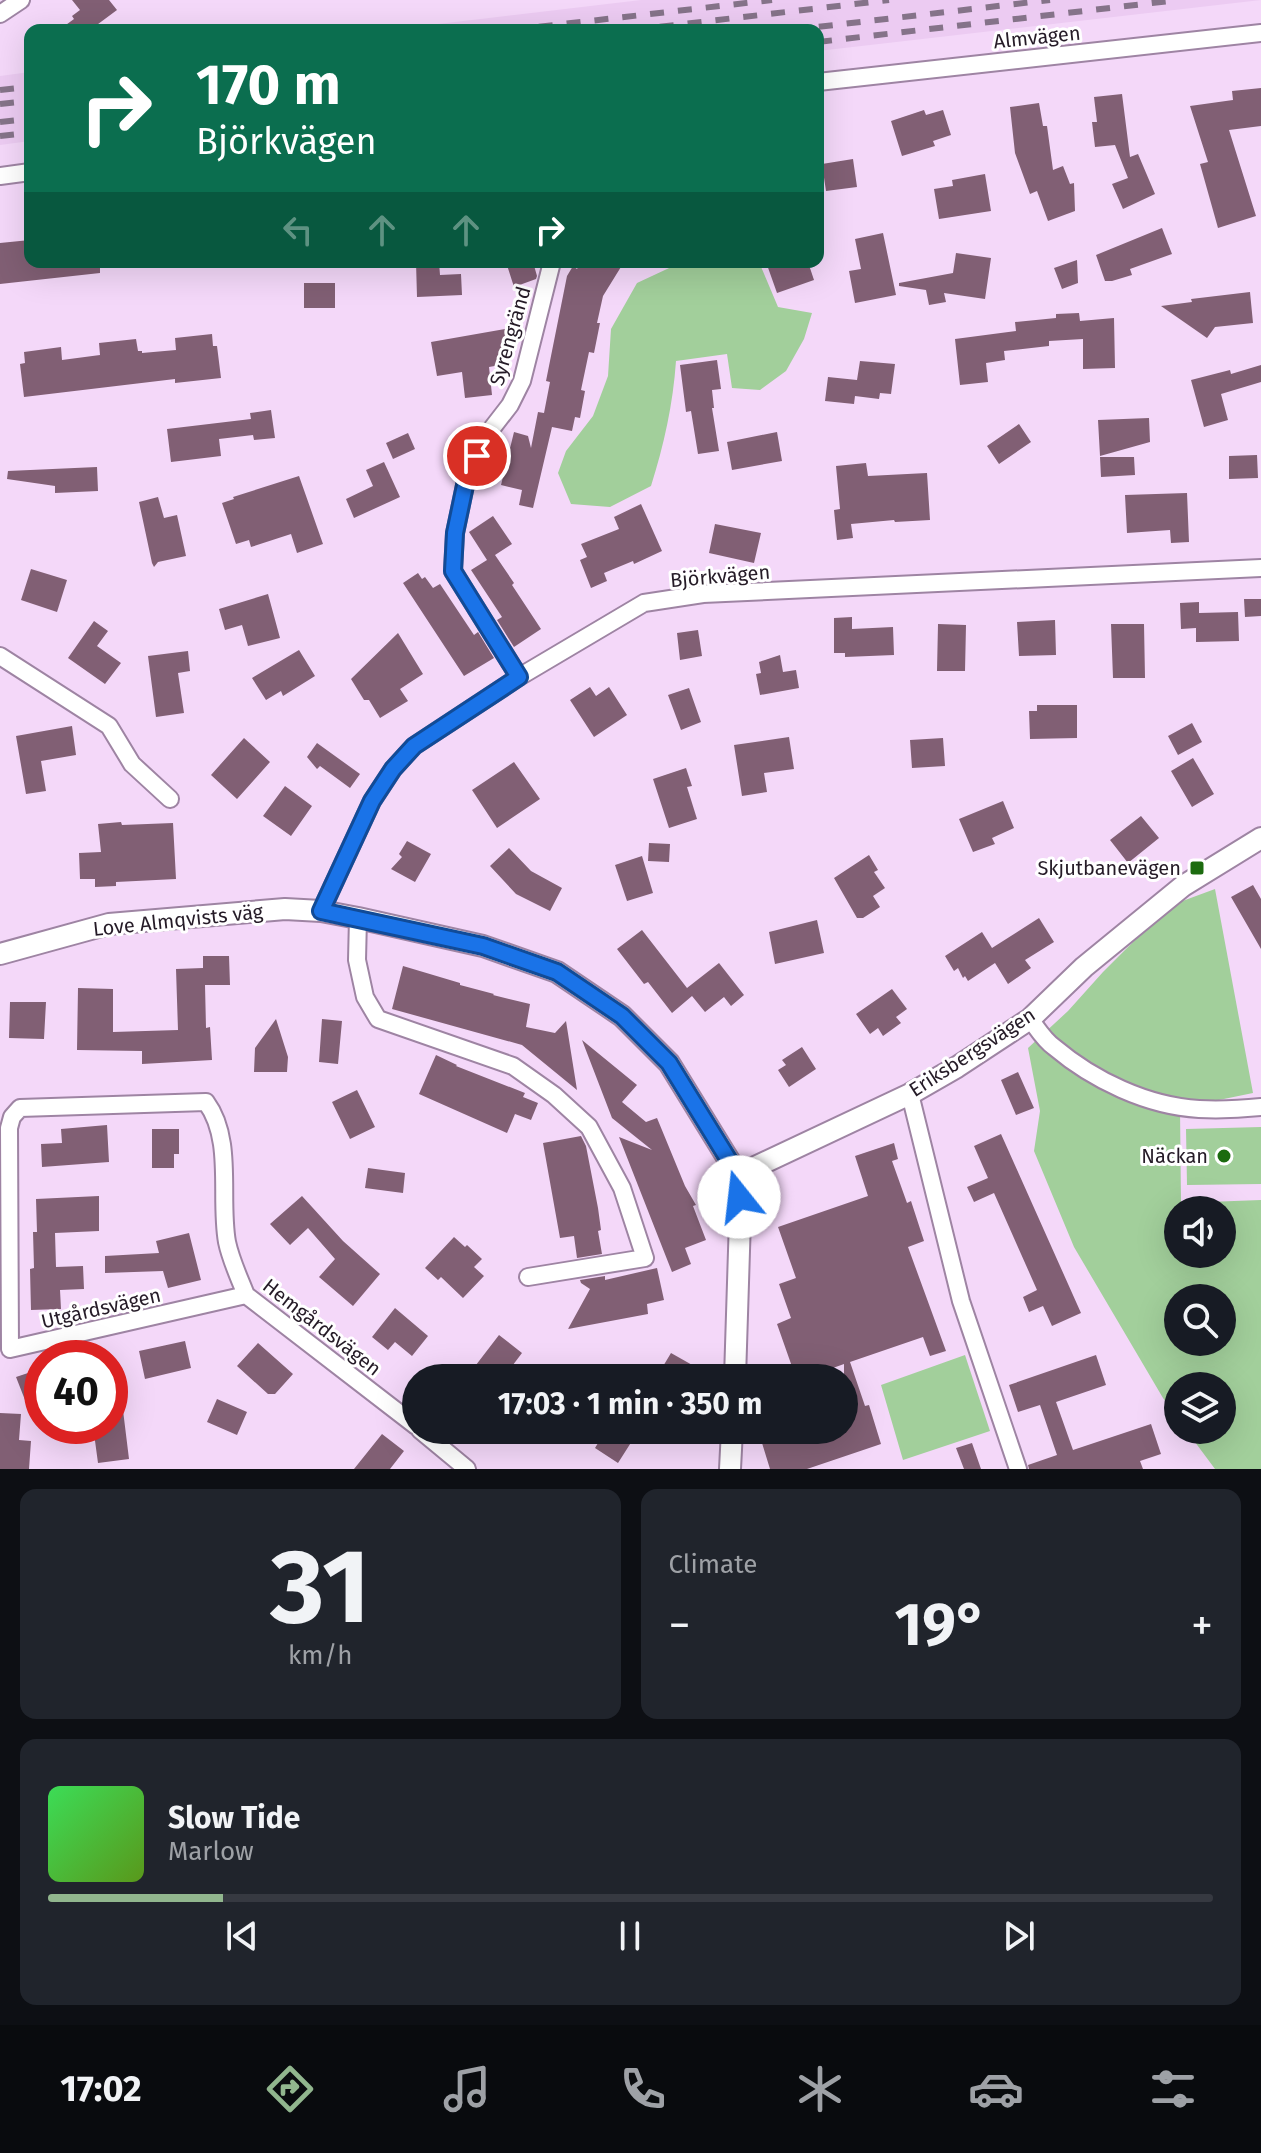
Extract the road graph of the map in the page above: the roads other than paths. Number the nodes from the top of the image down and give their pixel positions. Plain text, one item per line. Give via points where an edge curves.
1 (21, 0) edge
2 (0, 14) edge
3 (1261, 33) edge
4 (824, 81) edge
5 (24, 173) edge
6 (0, 176) edge
7 (550, 268) edge
8 (1261, 568) edge
9 (0, 656) edge
10 (519, 677) junction
11 (170, 799) dead end
12 (1261, 838) edge
13 (321, 911) junction
14 (358, 918) junction
15 (0, 954) edge
16 (1030, 1019) junction
17 (910, 1094) junction
18 (206, 1102) joint
19 (1261, 1107) edge
20 (738, 1175) junction
21 (528, 1277) dead end
22 (246, 1295) junction
23 (735, 1364) edge
24 (402, 1416) edge
25 (437, 1444) edge
26 (731, 1444) edge
27 (467, 1469) edge
28 (730, 1469) edge
29 (1018, 1469) edge

1 - 2 street
3 - 4 street, Almvägen
5 - 6 street
7 - 10 street, Syrengränd via 522,381 467,476 455,533 453,571
8 - 10 street, Björkvägen via 703,594 644,603
9 - 11 street via 109,726 132,764
10 - 13 street, Björkvägen via 414,746 393,769 372,801
12 - 16 street, Eriksbergsvägen via 1183,886
13 - 14 street, Love Almqvists väg
13 - 15 street, Love Almqvists väg via 285,909 109,924
14 - 20 street, Love Almqvists väg via 483,946 557,972 622,1016 669,1063
14 - 21 street via 357,960 365,997 378,1019 513,1066 589,1127 622,1188 645,1258
16 - 17 street, Eriksbergsvägen
16 - 19 street via 1052,1046 1127,1092 1197,1109
17 - 20 street, Eriksbergsvägen
17 - 29 street via 961,1301
18 - 22 street, Hemgårdsvägen via 221,1136 227,1240
18 - 22 street, Utgårdsvägen via 20,1108 12,1117 10,1349
20 - 23 street, Love Almqvists väg
22 - 24 street, Hemgårdsvägen
25 - 27 street, Hemgårdsvägen
26 - 28 street

